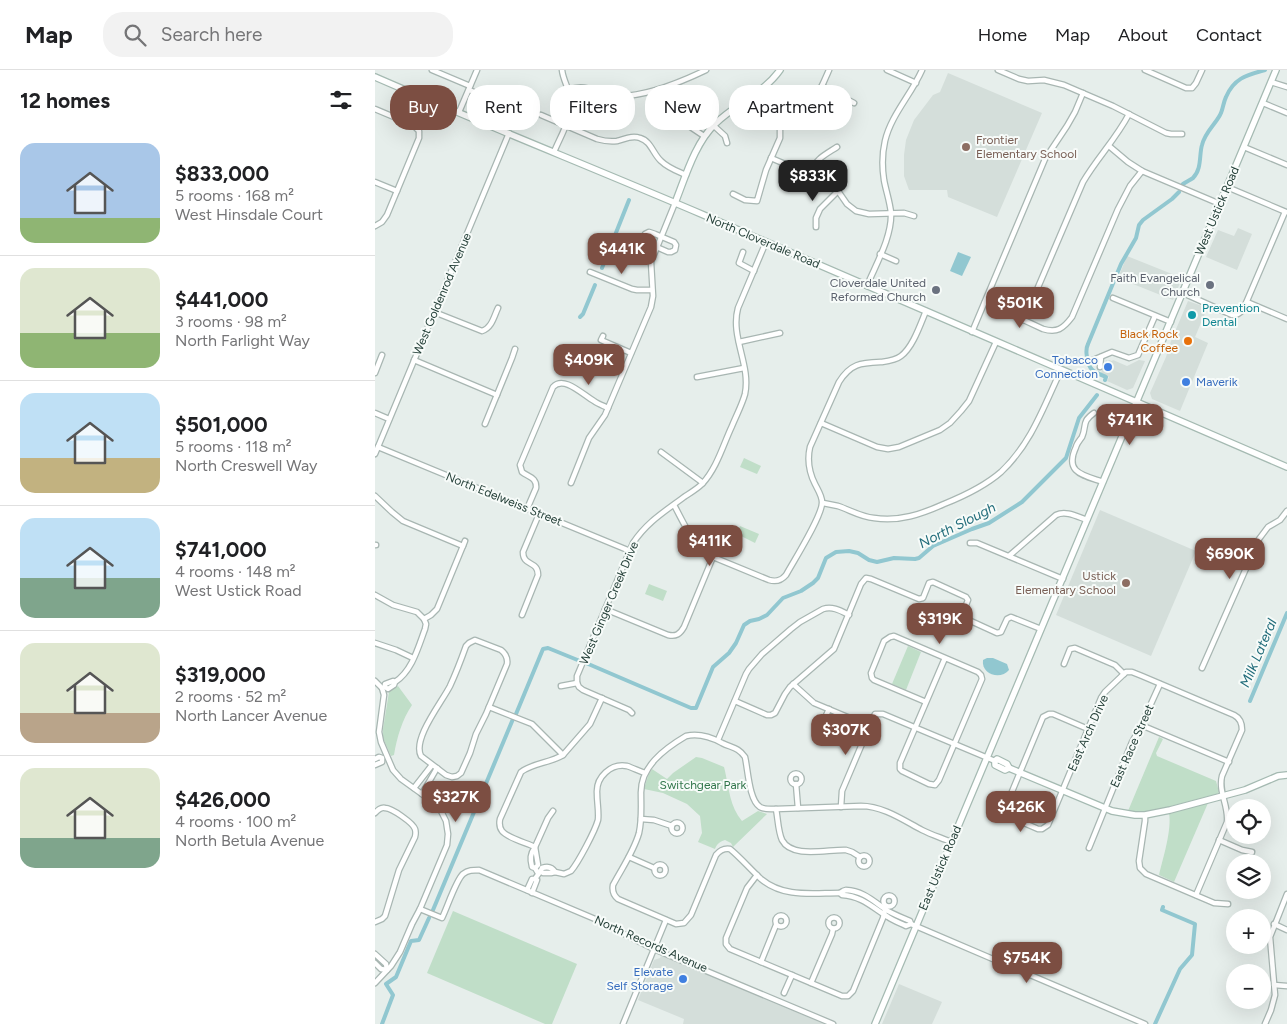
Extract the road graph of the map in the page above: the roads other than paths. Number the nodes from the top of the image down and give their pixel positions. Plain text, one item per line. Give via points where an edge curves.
1 (432, 70) edge
2 (477, 70) edge
3 (562, 70) edge
4 (706, 70) edge
5 (781, 70) edge
6 (829, 70) edge
7 (887, 70) edge
8 (922, 70) edge
9 (998, 70) edge
10 (1145, 70) edge
11 (1202, 70) edge
12 (1276, 70) edge
13 (1007, 72) edge
14 (375, 77) edge
15 (1271, 82) junction
16 (916, 83) junction
17 (470, 85) edge
18 (566, 85) edge
19 (766, 85) edge
20 (822, 85) edge
21 (467, 87) edge
22 (1287, 87) edge
23 (467, 93) edge
24 (1083, 93) junction
25 (635, 94) edge
26 (1263, 103) junction
27 (375, 109) edge
28 (729, 111) edge
29 (459, 112) junction
30 (1287, 113) edge
31 (1129, 114) junction
32 (541, 115) dead end
33 (550, 119) edge
34 (719, 120) edge
35 (563, 130) edge
36 (576, 130) edge
37 (695, 130) edge
38 (709, 130) edge
39 (718, 130) edge
40 (780, 130) edge
41 (509, 133) junction
42 (1182, 134) dead end
43 (704, 136) junction
44 (727, 142) dead end
45 (1109, 146) junction
46 (837, 147) dead end
47 (1244, 147) junction
48 (554, 152) junction
49 (771, 158) junction
50 (1287, 165) edge
51 (1142, 171) junction
52 (686, 174) junction
53 (809, 174) junction
54 (375, 182) edge
55 (1227, 187) junction
56 (397, 191) junction
57 (838, 191) junction
58 (733, 194) dead end
59 (675, 203) junction
60 (1220, 204) junction
61 (1286, 212) edge
62 (891, 213) junction
63 (914, 216) dead end
64 (375, 226) edge
65 (817, 227) dead end
66 (661, 236) junction
67 (766, 242) junction
68 (656, 247) junction
69 (743, 252) dead end
70 (880, 254) junction
71 (896, 261) dead end
72 (754, 270) junction
73 (590, 272) dead end
74 (867, 286) junction
75 (652, 290) junction
76 (1183, 293) junction
77 (1113, 298) dead end
78 (985, 302) junction
79 (1247, 302) junction
80 (498, 308) dead end
81 (925, 311) junction
82 (434, 312) junction
83 (1155, 316) junction
84 (1287, 318) edge
85 (1024, 320) junction
86 (1171, 322) junction
87 (972, 332) junction
88 (780, 333) dead end
89 (603, 336) dead end
90 (739, 342) junction
91 (996, 342) junction
92 (515, 349) dead end
93 (631, 353) junction
94 (383, 356) dead end
95 (1101, 356) junction
96 (414, 360) junction
97 (1093, 360) dead end
98 (1100, 367) dead end
99 (744, 368) junction
100 (1061, 370) junction
101 (375, 373) edge
102 (697, 377) dead end
103 (497, 395) junction
104 (1137, 402) junction
105 (608, 408) junction
106 (375, 413) edge
107 (1093, 413) dead end
108 (389, 419) junction
109 (821, 423) junction
110 (485, 424) dead end
111 (378, 447) junction
112 (661, 452) dead end
113 (375, 454) edge
114 (1287, 466) edge
115 (571, 482) dead end
116 (1103, 482) junction
117 (703, 483) junction
118 (375, 496) edge
119 (823, 503) junction
120 (674, 505) junction
121 (527, 509) junction
122 (1287, 511) edge
123 (539, 514) junction
124 (1087, 520) junction
125 (970, 543) dead end
126 (630, 551) junction
127 (1009, 556) junction
128 (713, 557) junction
129 (1063, 579) junction
130 (375, 596) edge
131 (605, 609) junction
132 (849, 615) junction
133 (522, 616) dead end
134 (424, 619) junction
135 (1041, 629) junction
136 (375, 643) edge
137 (413, 658) junction
138 (945, 658) junction
139 (1064, 664) dead end
140 (1202, 668) dead end
141 (1126, 673) junction
142 (375, 681) edge
143 (577, 682) junction
144 (793, 684) junction
145 (1159, 684) junction
146 (561, 686) dead end
147 (384, 687) junction
148 (602, 698) junction
149 (735, 701) junction
150 (926, 702) junction
151 (489, 707) junction
152 (829, 709) junction
153 (632, 713) dead end
154 (1141, 725) junction
155 (869, 726) junction
156 (915, 728) junction
157 (1088, 729) junction
158 (818, 733) dead end
159 (718, 740) junction
160 (955, 744) junction
161 (563, 755) junction
162 (385, 757) junction
163 (987, 758) junction
164 (375, 759) edge
165 (995, 761) joint
166 (1229, 762) junction
167 (375, 764) edge
168 (435, 766) junction
169 (1020, 772) junction
170 (645, 773) junction
171 (1287, 775) edge
172 (795, 784) dead end
173 (414, 788) junction
174 (1063, 790) junction
175 (422, 794) junction
176 (1223, 796) junction
177 (841, 806) junction
178 (797, 808) junction
179 (1105, 808) junction
180 (776, 809) junction
181 (553, 811) dead end
182 (375, 813) edge
183 (1145, 815) junction
184 (641, 819) junction
185 (672, 826) dead end
186 (1219, 840) junction
187 (951, 842) junction
188 (535, 847) junction
189 (1089, 848) dead end
190 (1252, 852) dead end
191 (629, 857) junction
192 (860, 857) dead end
193 (655, 868) dead end
194 (540, 872) junction
195 (757, 875) junction
196 (535, 878) junction
197 (527, 890) junction
198 (532, 893) junction
199 (1287, 894) edge
200 (1196, 895) junction
201 (1228, 904) dead end
202 (420, 909) junction
203 (885, 910) junction
204 (667, 920) junction
205 (375, 922) edge
206 (1274, 924) junction
207 (777, 925) dead end
208 (913, 925) junction
209 (833, 929) dead end
210 (1287, 930) edge
211 (654, 949) junction
212 (375, 954) edge
213 (761, 962) junction
214 (375, 963) edge
215 (387, 970) junction
216 (792, 975) junction
217 (375, 983) edge
218 (811, 983) junction
219 (1274, 984) junction
220 (1287, 986) edge
221 (784, 993) dead end
222 (623, 1024) edge
223 (833, 1024) edge
224 (875, 1024) edge
225 (1145, 1024) edge
226 (1265, 1024) edge

1 - 21 street
2 - 17 street
3 - 18 street
4 - 25 street via 666,86
5 - 19 main road
6 - 20 street
7 - 16 street
8 - 16 street
9 - 13 street
10 - 11 street via 1186,88 1193,88
12 - 15 main road, West Ustick Road
13 - 24 street via 1019,79 1044,80
14 - 29 main road, North Cloverdale Road
15 - 22 street
15 - 26 main road, West Ustick Road
16 - 62 street via 885,139 884,179
23 - 29 street
24 - 31 street
24 - 78 street via 1067,126 1045,159
26 - 30 street
26 - 47 main road, West Ustick Road
27 - 56 street via 419,130 419,138
28 - 34 main road
29 - 41 main road, North Cloverdale Road
31 - 42 street via 1165,133
31 - 45 street
32 - 33 street
35 - 48 street
36 - 52 street via 604,141 642,138 662,162
37 - 43 street
38 - 43 main road
39 - 44 street
40 - 49 street
41 - 48 main road, North Cloverdale Road
41 - 82 street, West Goldenrod Avenue
43 - 52 main road
45 - 51 street
45 - 85 street via 1083,182
46 - 53 street via 818,159
47 - 50 street
47 - 55 main road, West Ustick Road
48 - 59 main road, North Cloverdale Road
49 - 53 street
49 - 58 street via 757,201
51 - 60 street
51 - 85 street via 1118,209 1066,325 1051,331
52 - 59 main road
53 - 57 street
54 - 56 street
55 - 60 main road, West Ustick Road
55 - 61 street
56 - 64 street via 387,215
57 - 62 street via 856,211
57 - 65 street via 820,209
59 - 66 street
59 - 67 main road, North Cloverdale Road
60 - 76 main road, West Ustick Road
61 - 79 street
62 - 63 street
62 - 70 street via 889,232
66 - 68 street
66 - 68 street via 649,232 644,236 645,242
66 - 68 street via 674,242 675,250 669,252
67 - 72 street, West Ginger Creek Drive
67 - 74 main road, North Cloverdale Road
68 - 75 street via 651,262
69 - 72 street via 739,263
70 - 71 street
70 - 74 street
72 - 90 street, West Ginger Creek Drive via 735,318
73 - 75 street via 632,289
74 - 81 main road, North Cloverdale Road
75 - 93 street via 651,307
76 - 79 street via 1231,315 1240,313
76 - 86 main road, West Ustick Road
77 - 83 street
78 - 85 street
78 - 87 street
79 - 84 street
80 - 82 street via 485,330
81 - 87 main road, North Cloverdale Road
81 - 109 street via 911,344 899,358 859,364 844,373
82 - 96 street, West Goldenrod Avenue
83 - 86 street
83 - 95 street via 1138,355 1129,358 1112,352
86 - 104 main road, West Ustick Road
87 - 91 main road, North Cloverdale Road
88 - 90 street
89 - 93 street via 601,340
90 - 99 street, West Ginger Creek Drive
91 - 100 main road, North Cloverdale Road
91 - 109 street via 969,400 940,430 888,449
92 - 103 street
93 - 105 street
94 - 101 street
95 - 97 street
95 - 98 street
96 - 103 street
96 - 108 street, West Goldenrod Avenue
99 - 102 street
99 - 117 street, West Ginger Creek Drive via 746,388 743,399 715,465
100 - 104 main road, North Cloverdale Road
100 - 119 street via 1028,439 1001,472 965,495 909,518 892,520 862,516
103 - 110 street
104 - 114 main road, North Cloverdale Road
104 - 116 main road, West Ustick Road
105 - 115 street via 589,438
105 - 121 street via 561,382 553,387 520,465 521,472 533,478 536,484
106 - 108 street
107 - 116 street via 1085,423 1071,463 1077,472
108 - 111 street, West Goldenrod Avenue
109 - 119 street via 811,447 809,464
111 - 113 street, West Goldenrod Avenue
111 - 121 street, North Edelweiss Street
112 - 117 street
116 - 124 main road, West Ustick Road
117 - 120 street, West Ginger Creek Drive
118 - 134 street via 399,518 464,543 437,609
119 - 128 street via 815,524 779,581
120 - 126 street, West Ginger Creek Drive via 651,521
120 - 128 street via 697,545
121 - 123 street, North Edelweiss Street
122 - 140 street via 1259,539
123 - 126 street, North Edelweiss Street
123 - 133 street via 523,555 525,561 539,572
124 - 127 street via 1061,512
124 - 129 main road, West Ustick Road
125 - 127 street
126 - 131 street, West Ginger Creek Drive
127 - 129 street
128 - 131 street via 684,628 677,635 668,635
129 - 135 main road, West Ustick Road
130 - 134 street via 417,612
131 - 143 street, West Ginger Creek Drive
132 - 135 street via 866,578 919,599 933,582 966,596 964,618 997,633 1011,617
132 - 144 street via 834,649
132 - 149 street via 828,607 796,625 749,668
134 - 137 street via 425,629
135 - 163 main road, East Ustick Road
136 - 137 street
137 - 147 street via 403,676
138 - 150 street
138 - 150 street via 894,636 885,641 871,673 874,680
138 - 160 street via 979,672 982,679
139 - 141 street via 1073,648 1115,665
141 - 145 street
141 - 157 street, East Arch Drive via 1105,692
142 - 147 street
143 - 146 street
143 - 148 street via 583,690
144 - 149 street via 771,715
144 - 152 street via 814,703
145 - 154 street, East Race Street
145 - 166 street via 1237,717 1242,730
147 - 162 street via 379,732
148 - 153 street
148 - 161 street via 590,724
149 - 159 street
150 - 156 street
151 - 161 street via 532,724
151 - 168 street via 461,773 452,777
151 - 168 street via 507,657 501,650 472,641 466,646 448,689 427,724 419,748 421,756
152 - 155 street
152 - 158 street
154 - 166 street
154 - 179 street, East Race Street
155 - 156 street via 875,714 883,714
155 - 177 street via 842,791
156 - 160 street
156 - 160 street via 900,769 929,784 935,785 939,780
157 - 169 street via 1046,714
157 - 174 street, East Arch Drive
159 - 170 street via 686,736 658,756
159 - 180 street via 741,751 745,757 756,804
160 - 163 street
161 - 188 street via 521,772 500,819 500,830
162 - 164 street
162 - 167 street
162 - 173 street via 396,774
163 - 165 street
163 - 187 main road, East Ustick Road
165 - 169 main road via 995,765 1005,770 1009,768
166 - 176 street via 1222,776
168 - 173 street
168 - 175 street
169 - 174 main road
169 - 174 street, East Arch Drive via 1006,806 1005,812 1010,818 1040,830 1044,828
170 - 184 street via 641,788
170 - 194 street via 619,766 604,774 597,787 599,812 596,825 573,868 560,874
171 - 176 main road
172 - 178 street
173 - 175 street
174 - 179 main road
175 - 202 street via 440,809 448,834 447,845
176 - 183 main road
176 - 186 street via 1228,815
177 - 178 street
177 - 187 street via 875,808
178 - 180 street
179 - 183 main road
179 - 189 street, East Race Street
180 - 192 street via 782,840 791,849 846,850
181 - 188 street
182 - 205 street via 384,807 390,809 415,827 416,832 399,870 385,916
183 - 200 street via 1140,868 1146,874
184 - 185 street
184 - 191 street
186 - 190 street
186 - 200 street
187 - 208 main road, East Ustick Road
188 - 194 street via 538,865 535,868
191 - 193 street
191 - 204 street via 613,885 613,893 618,899
194 - 196 street
195 - 203 street via 773,887 791,893 859,892
195 - 204 street via 734,852 725,848 717,855 691,915 684,923
195 - 213 street via 747,888 726,944
196 - 197 street
196 - 198 street
197 - 198 street, North Records Avenue
197 - 202 street, North Records Avenue via 479,870 467,871 459,878 442,918
198 - 211 street, North Records Avenue via 595,919
199 - 206 street
200 - 201 street via 1214,903
202 - 215 street via 400,952
203 - 208 street
203 - 218 street via 849,996
204 - 211 street
206 - 210 street
206 - 219 street via 1270,937
207 - 213 street
208 - 224 main road, East Ustick Road
208 - 225 street
209 - 218 street
211 - 222 street
211 - 223 street, North Records Avenue
212 - 215 street via 386,964
213 - 216 street
214 - 215 street via 381,970
215 - 217 street
216 - 218 street
216 - 221 street
219 - 220 street
219 - 226 street via 1275,995

